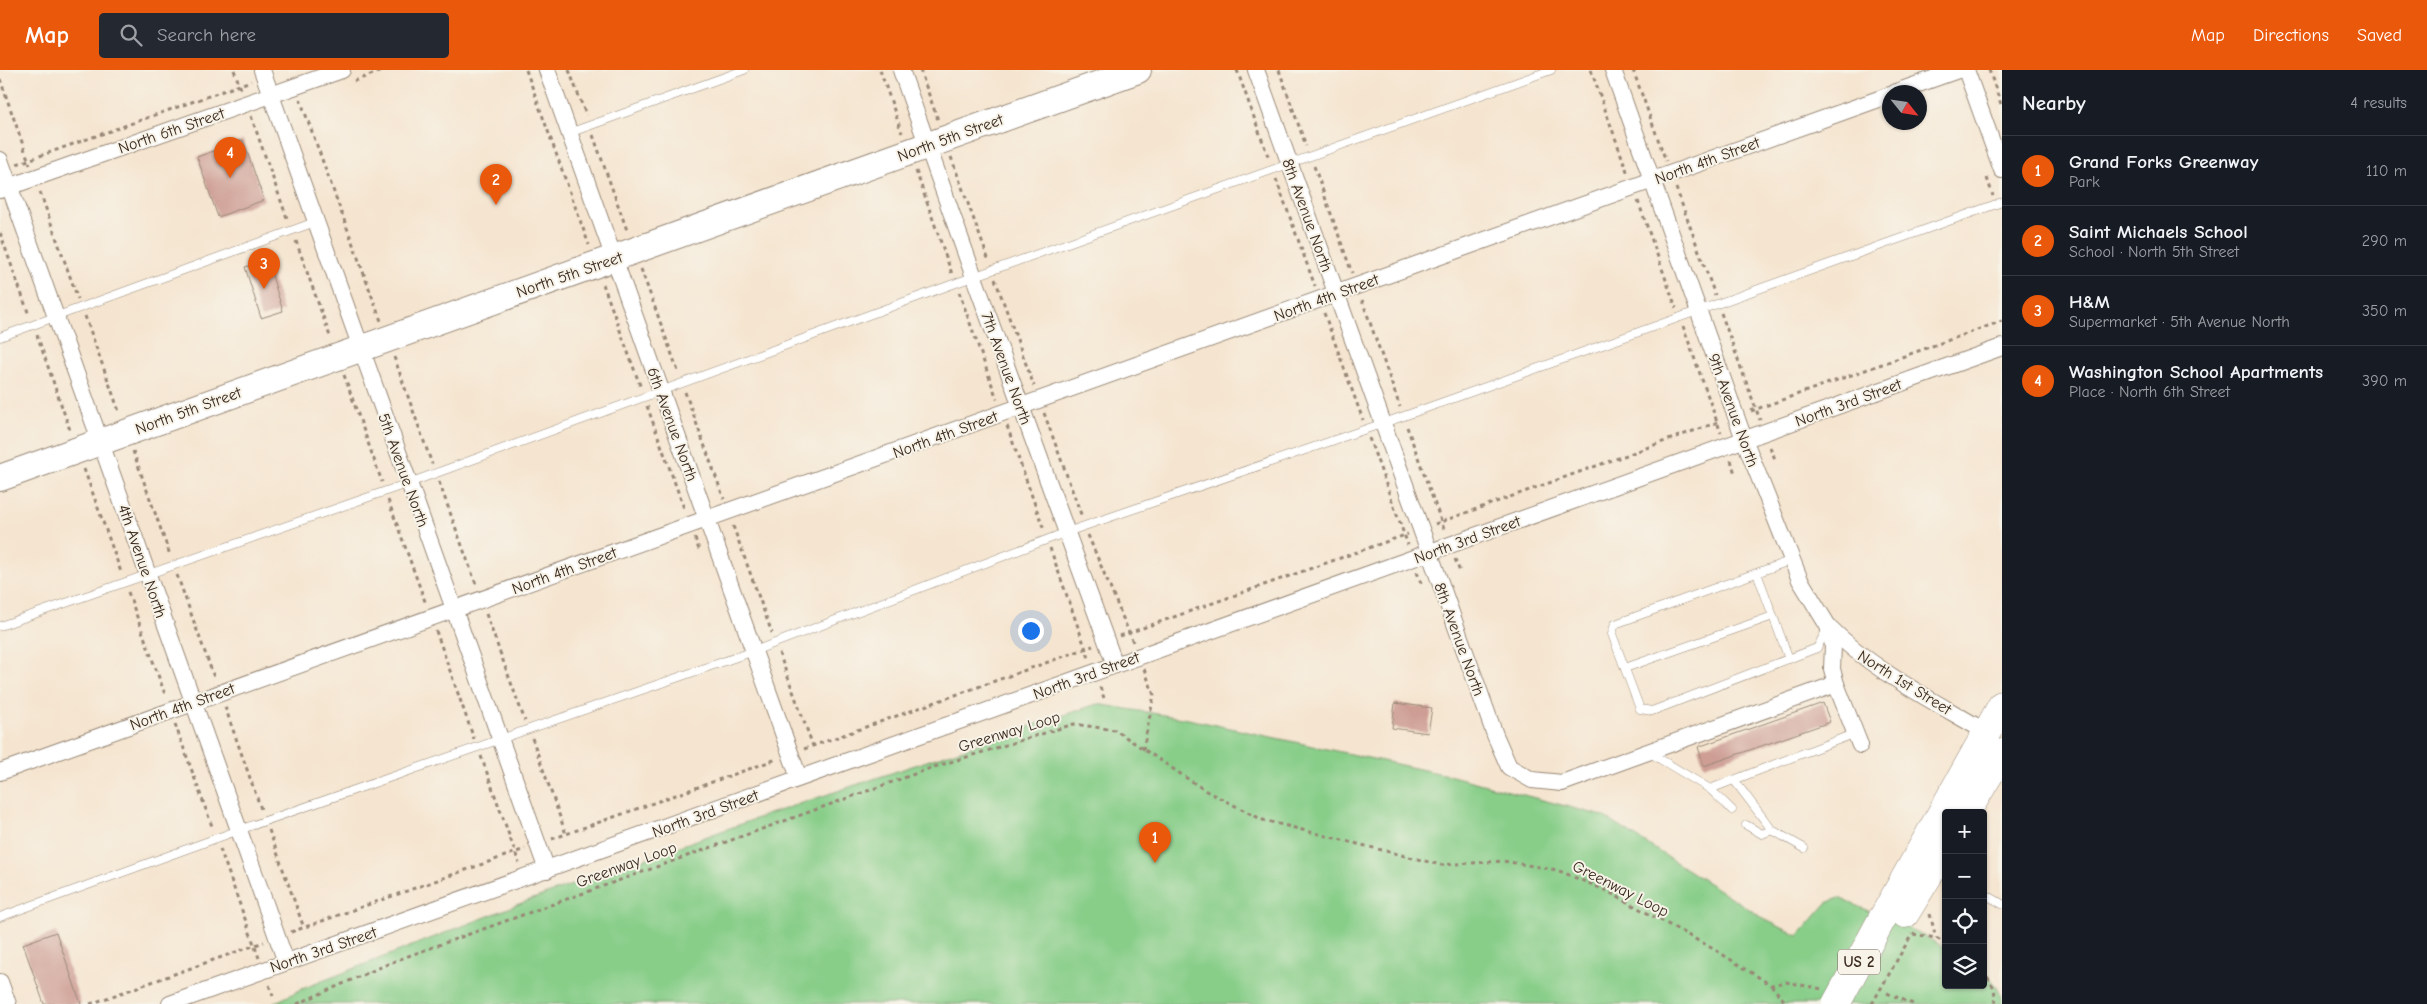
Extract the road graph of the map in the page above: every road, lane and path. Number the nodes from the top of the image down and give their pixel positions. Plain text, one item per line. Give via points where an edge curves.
1 (234, 70) edge
2 (342, 70) edge
3 (526, 70) edge
4 (546, 70) edge
5 (569, 70) edge
6 (744, 70) edge
7 (880, 70) edge
8 (901, 70) edge
9 (920, 70) edge
10 (1138, 70) edge
11 (1237, 70) edge
12 (1256, 70) edge
13 (1279, 70) edge
14 (1551, 70) edge
15 (1591, 70) edge
16 (1613, 70) edge
17 (1633, 70) edge
18 (1958, 70) edge
19 (1966, 70) edge
20 (1989, 70) edge
21 (263, 73) edge
22 (0, 80) edge
23 (240, 85) junction
24 (1916, 85) edge
25 (296, 87) junction
26 (271, 96) junction
27 (1882, 98) edge
28 (246, 104) junction
29 (2002, 107) edge
30 (589, 126) junction
31 (569, 133) junction
32 (927, 145) junction
33 (1311, 158) junction
34 (29, 160) junction
35 (2, 164) edge
36 (1290, 165) junction
37 (2002, 170) edge
38 (1274, 171) junction
39 (1671, 174) junction
40 (35, 178) junction
41 (1652, 180) junction
42 (1633, 187) junction
43 (5, 188) edge
44 (2002, 202) edge
45 (315, 222) junction
46 (292, 231) junction
47 (0, 233) edge
48 (615, 258) junction
49 (992, 270) junction
50 (974, 277) junction
51 (956, 283) junction
52 (1357, 286) junction
53 (1336, 293) junction
54 (1320, 300) junction
55 (1719, 305) junction
56 (82, 308) junction
57 (1698, 312) junction
58 (56, 317) junction
59 (1680, 319) junction
60 (2002, 321) edge
61 (33, 325) junction
62 (0, 337) edge
63 (387, 338) junction
64 (2002, 347) edge
65 (348, 352) junction
66 (682, 383) junction
67 (661, 391) junction
68 (644, 397) junction
69 (1039, 400) junction
70 (1021, 406) junction
71 (1756, 409) junction
72 (1002, 413) junction
73 (1404, 416) junction
74 (1736, 416) junction
75 (1717, 423) junction
76 (1383, 424) junction
77 (1366, 429) junction
78 (126, 432) junction
79 (1764, 432) junction
80 (1744, 439) junction
81 (89, 446) junction
82 (1726, 446) junction
83 (1775, 459) dead end
84 (436, 474) junction
85 (1736, 474) dead end
86 (0, 478) edge
87 (409, 484) junction
88 (386, 492) junction
89 (728, 511) junction
90 (706, 519) junction
91 (1441, 522) junction
92 (690, 524) junction
93 (1085, 526) junction
94 (1421, 529) junction
95 (1067, 532) junction
96 (1404, 535) junction
97 (1047, 540) junction
98 (1450, 546) junction
99 (1430, 553) junction
100 (702, 558) dead end
101 (1413, 559) junction
102 (1792, 560) junction
103 (174, 567) junction
104 (1460, 572) dead end
105 (1757, 573) junction
106 (148, 576) junction
107 (125, 584) junction
108 (1422, 586) dead end
109 (482, 600) junction
110 (454, 610) junction
111 (1773, 616) junction
112 (431, 618) junction
113 (0, 626) edge
114 (1828, 626) junction
115 (1129, 633) junction
116 (1106, 641) junction
117 (776, 643) junction
118 (1086, 648) junction
119 (754, 651) junction
120 (1139, 656) junction
121 (1789, 659) junction
122 (1115, 665) junction
123 (1625, 668) junction
124 (1094, 672) junction
125 (1836, 684) junction
126 (219, 692) junction
127 (1104, 698) dead end
128 (192, 702) junction
129 (2002, 705) edge
130 (170, 710) junction
131 (529, 731) junction
132 (1994, 736) edge
133 (1858, 739) joint
134 (501, 741) junction
135 (813, 746) junction
136 (478, 749) junction
137 (772, 750) dead end
138 (1143, 750) junction
139 (1648, 752) junction
140 (2002, 753) edge
141 (791, 754) junction
142 (775, 760) junction
143 (0, 772) edge
144 (799, 778) junction
145 (1734, 780) junction
146 (784, 784) junction
147 (1710, 789) junction
148 (1968, 809) edge
149 (1732, 810) dead end
150 (266, 821) junction
151 (1746, 825) dead end
152 (239, 830) junction
153 (1772, 830) junction
154 (566, 834) junction
155 (216, 838) junction
156 (538, 844) junction
157 (1804, 848) dead end
158 (515, 852) junction
159 (1942, 854) edge
160 (547, 870) junction
161 (524, 878) junction
162 (1987, 895) edge
163 (2002, 904) edge
164 (0, 917) edge
165 (1898, 926) junction
166 (304, 928) junction
167 (277, 937) junction
168 (1942, 942) edge
169 (254, 945) junction
170 (286, 962) junction
171 (263, 970) junction
172 (1987, 977) edge
173 (0, 982) edge
174 (1771, 985) junction
175 (1887, 993) dead end
176 (273, 996) dead end
177 (1832, 997) edge
178 (8, 1004) edge
179 (90, 1004) edge
180 (170, 1004) edge
181 (297, 1004) edge
182 (1787, 1004) edge
183 (1856, 1004) edge
184 (1872, 1004) edge
185 (1913, 1004) edge
186 (1996, 1004) edge

1 - 23 path
2 - 25 street, North 6th Street
3 - 48 path
4 - 31 street, 6th Avenue North
5 - 30 path
6 - 30 lane
7 - 32 path
8 - 32 street, 7th Avenue North
9 - 32 path
10 - 32 main road, North 5th Street
11 - 38 path
12 - 36 street, 8th Avenue North
13 - 33 path
14 - 33 lane
15 - 42 path
16 - 41 street, 9th Avenue North
17 - 39 path
18 - 24 street
19 - 37 street
20 - 29 path
21 - 23 path
21 - 26 street, 5th Avenue North
22 - 34 path
23 - 28 path
23 - 34 path
25 - 26 street, North 6th Street
25 - 63 path
26 - 28 street, North 6th Street
26 - 45 street, 5th Avenue North
27 - 39 street, North 4th Street
28 - 40 street, North 6th Street
28 - 46 path
30 - 31 lane
30 - 48 path
31 - 48 street, 6th Avenue North
32 - 48 main road, North 5th Street
32 - 49 path
32 - 50 street, 7th Avenue North
32 - 51 path
33 - 36 lane
33 - 52 path
34 - 35 path
34 - 40 path
35 - 43 street, 4th Avenue North
36 - 38 lane
36 - 53 street, 8th Avenue North
38 - 49 lane
38 - 54 path
39 - 41 street, North 4th Street
39 - 55 path
40 - 43 street, North 6th Street
40 - 56 path
41 - 42 street, North 4th Street
41 - 57 street, 9th Avenue North
42 - 52 street, North 4th Street
42 - 59 path
43 - 58 street, 4th Avenue North
44 - 55 lane
45 - 46 lane
45 - 65 street, 5th Avenue North
46 - 56 lane
46 - 65 path
47 - 61 path
48 - 63 main road, North 5th Street
48 - 66 path
48 - 67 street, 6th Avenue North
48 - 68 path
49 - 50 lane
49 - 69 path
50 - 51 lane
50 - 70 street, 7th Avenue North
51 - 66 lane
51 - 72 path
52 - 53 street, North 4th Street
52 - 73 path
53 - 54 street, North 4th Street
53 - 76 street, 8th Avenue North
54 - 69 street, North 4th Street
54 - 77 path
55 - 57 lane
55 - 71 path
56 - 58 lane
56 - 78 path
57 - 59 lane
57 - 74 street, 9th Avenue North
58 - 61 lane
58 - 81 street, 4th Avenue North
59 - 73 lane
59 - 75 path
60 - 71 path
61 - 62 lane
61 - 81 path
63 - 65 main road, North 5th Street
63 - 84 path
64 - 79 street, North 3rd Street
65 - 78 main road, North 5th Street
65 - 87 street, 5th Avenue North
65 - 88 path
66 - 67 lane
66 - 89 path
67 - 68 lane
67 - 90 street, 6th Avenue North
68 - 84 lane
68 - 92 path
69 - 70 street, North 4th Street
69 - 93 path
70 - 72 street, North 4th Street
70 - 95 street, 7th Avenue North
71 - 74 path
71 - 79 path
72 - 89 street, North 4th Street
72 - 97 path
73 - 76 lane
73 - 91 path
74 - 75 path
74 - 80 street, 9th Avenue North
75 - 82 path
75 - 91 path
76 - 77 lane
76 - 94 street, 8th Avenue North
77 - 93 lane
77 - 96 path
78 - 81 main road, North 5th Street
78 - 103 path
79 - 80 street, North 3rd Street
79 - 83 path
80 - 82 street, North 3rd Street
80 - 102 street, 9th Avenue North
81 - 86 main road, North 5th Street
81 - 106 street, 4th Avenue North
81 - 107 path
82 - 85 path
82 - 98 street, North 3rd Street
84 - 87 lane
84 - 109 path
87 - 88 lane
87 - 110 street, 5th Avenue North
88 - 103 lane
88 - 112 path
89 - 90 street, North 4th Street
89 - 117 path
90 - 92 street, North 4th Street
90 - 119 street, 6th Avenue North
91 - 94 path
91 - 98 path
92 - 100 path
92 - 109 street, North 4th Street
93 - 95 lane
93 - 115 path
94 - 96 path
94 - 99 street, 8th Avenue North
95 - 97 lane
95 - 116 street, 7th Avenue North
96 - 101 path
96 - 115 path
97 - 117 lane
97 - 118 path
98 - 99 street, North 3rd Street
98 - 104 path
99 - 101 street, North 3rd Street
99 - 139 street, 8th Avenue North via 1509,767 1532,780 1562,783
101 - 108 path
101 - 120 street, North 3rd Street
102 - 105 lane
102 - 114 street, 9th Avenue North
103 - 106 lane
103 - 126 path
105 - 111 lane
105 - 123 lane via 1615,624 1612,634
106 - 107 lane
106 - 128 street, 4th Avenue North
107 - 113 lane
107 - 130 path
109 - 110 street, North 4th Street
109 - 131 path
110 - 112 street, North 4th Street
110 - 134 street, 5th Avenue North
111 - 121 lane
111 - 123 lane
112 - 126 street, North 4th Street
112 - 136 path
114 - 121 lane via 1817,648
114 - 125 street, 9th Avenue North
114 - 132 street, North 1st Street via 1876,667
115 - 116 path
115 - 120 path
116 - 118 path
116 - 122 street, 7th Avenue North
117 - 119 lane
117 - 135 path
118 - 124 path
118 - 135 path
119 - 131 lane
119 - 141 street, 6th Avenue North
120 - 122 street, North 3rd Street
120 - 138 path via 1154,695
121 - 123 lane via 1652,710 1640,708
122 - 124 street, North 3rd Street
124 - 127 path
124 - 144 street, North 3rd Street
125 - 133 street, 9th Avenue North
125 - 139 street, 8th Avenue North
126 - 128 street, North 4th Street
126 - 150 path
128 - 130 street, North 4th Street
128 - 152 street, 4th Avenue North
129 - 132 highway, US 2
130 - 143 street, North 4th Street
130 - 155 path
131 - 134 lane
131 - 154 path
132 - 165 highway, US 2
133 - 145 lane
134 - 136 lane
134 - 156 street, 5th Avenue North
135 - 141 path
136 - 150 lane
136 - 158 path
137 - 142 path
138 - 174 path, Greenway Loop via 1206,791 1263,820 1440,865 1503,861 1557,870 1605,890
138 - 181 path, Greenway Loop via 1115,730 1074,724 931,768 714,846 398,960
139 - 147 lane
140 - 148 highway
141 - 142 path
141 - 144 street, 6th Avenue North
142 - 146 path
142 - 154 path
144 - 146 street, North 3rd Street
145 - 147 lane
145 - 153 lane
146 - 160 street, North 3rd Street
147 - 149 lane
150 - 152 lane
150 - 166 path
151 - 153 lane via 1762,834
152 - 155 lane
152 - 167 street, 4th Avenue North
153 - 157 lane
154 - 156 path
155 - 164 lane
155 - 169 path
156 - 158 path
156 - 160 street, 5th Avenue North
158 - 161 path
158 - 166 path
159 - 165 highway, US 2
160 - 161 street, North 3rd Street
161 - 170 street, North 3rd Street
162 - 163 lane
165 - 168 path
165 - 177 highway, US 2, bridge
165 - 183 highway, US 2
165 - 184 path, bridge
166 - 167 path
167 - 169 path
167 - 170 street, 4th Avenue North
169 - 171 path
169 - 179 path
170 - 171 street, North 3rd Street
171 - 176 path
171 - 180 street, North 3rd Street
172 - 186 path via 1994,988
173 - 178 street
174 - 177 path via 1786,982
174 - 182 path, Greenway Loop
175 - 185 path

